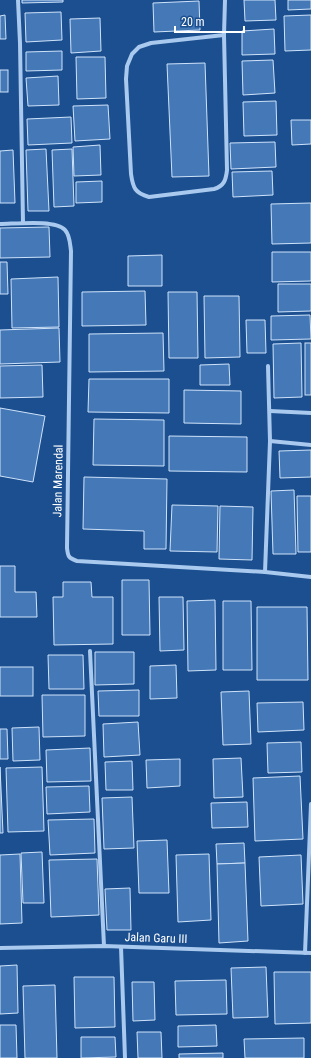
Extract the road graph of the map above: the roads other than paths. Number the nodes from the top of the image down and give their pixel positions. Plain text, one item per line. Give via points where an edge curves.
1 (18, 0) edge
2 (225, 0) edge
3 (224, 35) junction
4 (23, 223) junction
5 (0, 224) edge
6 (268, 366) dead end
7 (270, 411) junction
8 (311, 413) edge
9 (270, 441) junction
10 (311, 445) edge
11 (264, 572) junction
12 (311, 577) edge
13 (90, 651) dead end
14 (311, 804) edge
15 (104, 946) junction
16 (121, 947) junction
17 (0, 948) edge
18 (305, 953) junction
19 (311, 953) edge
20 (125, 1058) edge

1 - 4 street
2 - 3 street
3 - 3 street via 151,43 139,47 132,54 126,66 131,174 132,183 140,194 149,197 214,189 224,184 227,179
4 - 5 street, Jalan Marendal
4 - 11 street, Jalan Marendal via 48,223 58,226 65,229 70,240 66,548 68,556 77,561
6 - 7 street
7 - 8 street
7 - 9 street
9 - 10 street
9 - 11 street
11 - 12 street, Jalan Marendal
13 - 15 street
14 - 18 street
15 - 16 street, Jalan Garu III
15 - 17 street, Jalan Garu III
16 - 18 street, Jalan Garu III
16 - 20 street
18 - 19 street, Jalan Garu III

